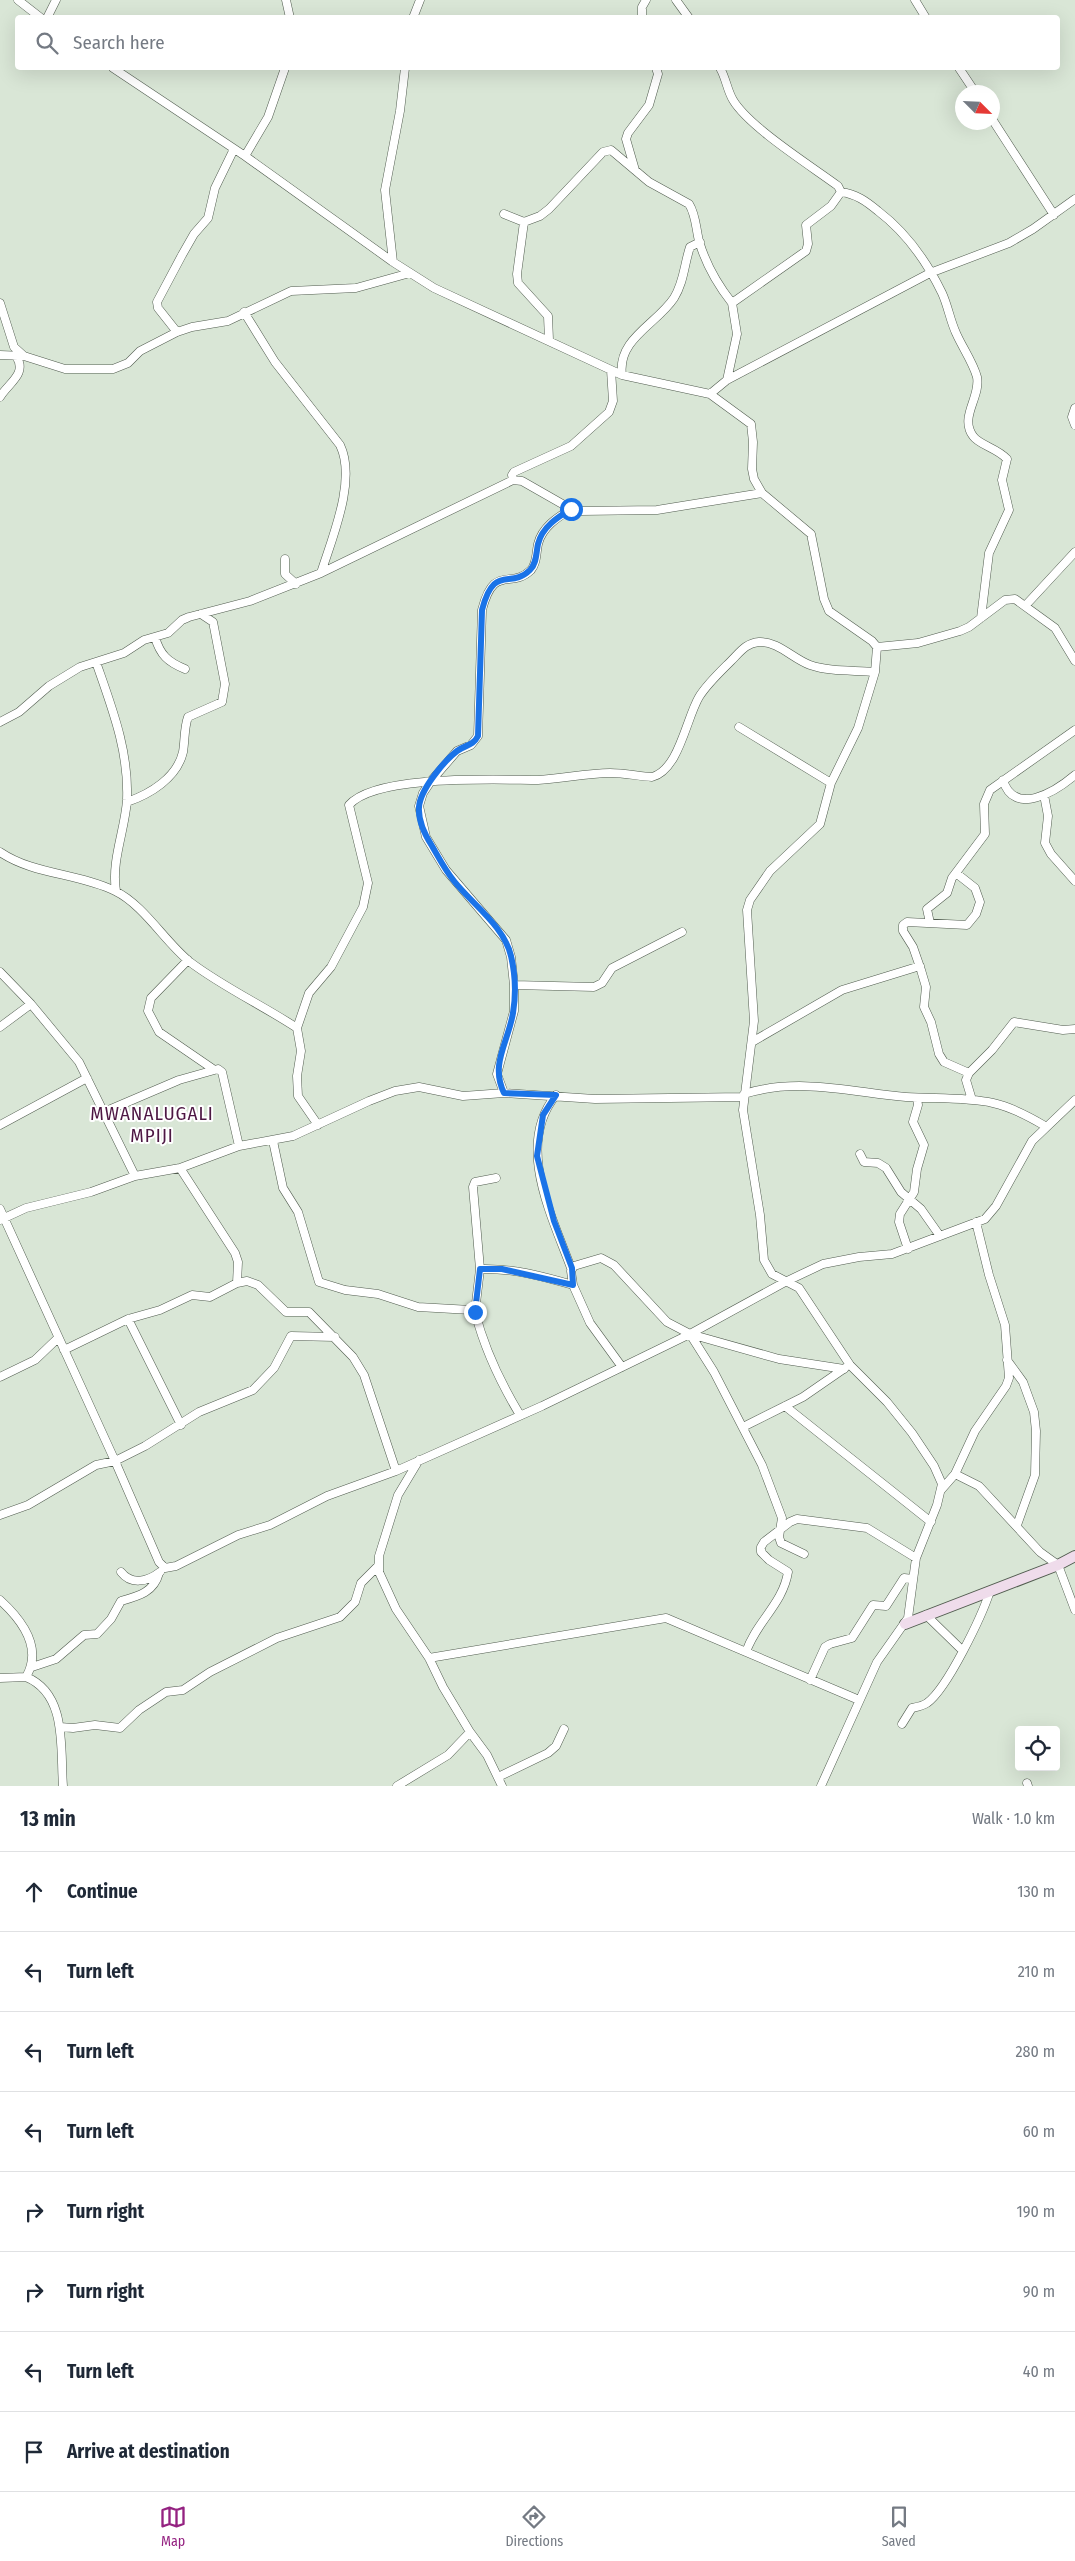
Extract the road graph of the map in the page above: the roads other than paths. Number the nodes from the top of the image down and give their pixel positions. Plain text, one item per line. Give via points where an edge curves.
1 (18, 0) edge
2 (56, 0) edge
3 (286, 0) edge
4 (420, 0) edge
5 (646, 0) edge
6 (676, 0) edge
7 (915, 0) edge
8 (37, 15) edge
9 (48, 15) edge
10 (289, 15) edge
11 (414, 15) edge
12 (642, 15) edge
13 (687, 15) edge
14 (924, 15) edge
15 (116, 70) edge
16 (284, 70) edge
17 (405, 70) edge
18 (657, 70) edge
19 (721, 70) edge
20 (960, 70) edge
21 (970, 85) edge
22 (999, 130) edge
23 (234, 149) junction
24 (245, 156) junction
25 (636, 172) junction
26 (841, 192) junction
27 (1075, 198) edge
28 (504, 214) dead end
29 (1054, 215) junction
30 (524, 222) junction
31 (700, 242) junction
32 (393, 262) junction
33 (410, 273) junction
34 (930, 273) junction
35 (0, 303) edge
36 (732, 303) junction
37 (244, 312) junction
38 (177, 332) junction
39 (549, 340) junction
40 (0, 355) edge
41 (20, 356) junction
42 (611, 370) junction
43 (622, 375) junction
44 (727, 380) junction
45 (710, 394) junction
46 (0, 397) edge
47 (1075, 408) edge
48 (1075, 425) edge
49 (513, 480) junction
50 (762, 493) junction
51 (571, 509) junction
52 (1075, 552) edge
53 (285, 559) dead end
54 (321, 573) junction
55 (296, 584) junction
56 (1025, 606) junction
57 (201, 614) junction
58 (982, 618) junction
59 (155, 637) junction
60 (877, 647) junction
61 (1075, 661) edge
62 (96, 662) junction
63 (185, 669) dead end
64 (875, 672) junction
65 (1, 723) edge
66 (739, 727) dead end
67 (1075, 730) edge
68 (1075, 775) edge
69 (431, 780) junction
70 (1003, 780) junction
71 (831, 783) junction
72 (1044, 795) junction
73 (126, 802) junction
74 (0, 852) edge
75 (956, 872) junction
76 (1075, 881) edge
77 (116, 891) junction
78 (930, 923) junction
79 (682, 932) dead end
80 (188, 960) junction
81 (920, 966) junction
82 (0, 972) edge
83 (514, 985) junction
84 (31, 1004) junction
85 (0, 1027) edge
86 (297, 1028) junction
87 (1075, 1029) edge
88 (752, 1042) junction
89 (213, 1069) junction
90 (969, 1073) junction
91 (88, 1078) junction
92 (504, 1093) junction
93 (556, 1095) junction
94 (744, 1095) junction
95 (917, 1098) junction
96 (972, 1100) junction
97 (1075, 1100) edge
98 (104, 1112) junction
99 (0, 1125) edge
100 (318, 1125) junction
101 (1045, 1126) junction
102 (273, 1141) junction
103 (239, 1146) junction
104 (860, 1154) dead end
105 (180, 1168) junction
106 (135, 1176) junction
107 (496, 1178) dead end
108 (908, 1200) junction
109 (0, 1208) edge
110 (3, 1219) edge
111 (976, 1222) junction
112 (940, 1236) junction
113 (908, 1249) junction
114 (572, 1268) junction
115 (480, 1269) junction
116 (237, 1282) junction
117 (785, 1282) junction
118 (573, 1285) junction
119 (475, 1312) junction
120 (128, 1319) junction
121 (690, 1334) junction
122 (335, 1337) junction
123 (58, 1338) junction
124 (64, 1350) junction
125 (1007, 1360) junction
126 (622, 1367) junction
127 (847, 1367) junction
128 (0, 1377) edge
129 (785, 1406) junction
130 (520, 1416) junction
131 (180, 1425) junction
132 (743, 1427) junction
133 (419, 1460) junction
134 (115, 1461) junction
135 (396, 1470) junction
136 (955, 1474) junction
137 (941, 1490) junction
138 (0, 1515) edge
139 (931, 1522) junction
140 (1017, 1525) junction
141 (780, 1530) junction
142 (804, 1554) dead end
143 (1075, 1556) edge
144 (916, 1558) junction
145 (1058, 1565) junction
146 (378, 1566) junction
147 (162, 1570) junction
148 (121, 1572) dead end
149 (912, 1579) junction
150 (990, 1591) junction
151 (0, 1600) edge
152 (1075, 1610) edge
153 (926, 1615) junction
154 (905, 1624) junction
155 (962, 1650) junction
156 (746, 1652) junction
157 (429, 1658) junction
158 (32, 1667) junction
159 (26, 1677) junction
160 (0, 1678) edge
161 (810, 1680) junction
162 (859, 1700) junction
163 (902, 1724) dead end
164 (60, 1727) junction
165 (564, 1729) dead end
166 (470, 1732) junction
167 (498, 1777) junction
168 (63, 1786) edge
169 (397, 1786) edge
170 (502, 1786) edge
171 (820, 1786) edge

1 - 8 street
2 - 9 street
3 - 10 street
4 - 11 street
5 - 12 street
6 - 13 street
7 - 14 street
15 - 23 street
16 - 24 street via 268,117
17 - 32 street via 384,190
18 - 25 street via 649,105 626,139
19 - 26 street via 732,99 742,111 784,147 838,186
20 - 21 street
22 - 29 street
23 - 24 street
23 - 38 street via 215,188 208,218 194,234 157,302
24 - 32 street
25 - 30 street via 611,150 606,150 549,209
25 - 31 street via 689,204
26 - 34 street via 854,194 890,220 918,250
26 - 36 street via 831,206 806,225 806,251
27 - 29 street
28 - 30 street
29 - 34 street via 1009,242
30 - 39 street via 518,283 548,316
31 - 36 street via 710,270
31 - 43 street via 690,247 682,283 672,300 624,352 620,366
32 - 33 street
33 - 37 street via 356,288 291,291
33 - 39 street via 466,304
34 - 44 street
34 - 58 street via 976,377 969,427 978,441 998,450 1006,459 1002,480 1009,510 989,553
35 - 41 street
36 - 44 street via 737,334
37 - 38 street via 228,321
37 - 54 street via 275,362 346,457 344,494
38 - 41 street via 113,369 65,369
39 - 42 street
40 - 41 street
41 - 46 street via 18,375
42 - 43 street
42 - 49 street via 613,401 609,412 572,446 514,472
43 - 45 street
44 - 45 street
45 - 50 street via 750,424 752,469
47 - 48 street via 1072,416
49 - 51 street
49 - 54 street
50 - 51 street via 657,510
50 - 60 street via 811,534 829,611
51 - 69 street via 555,518 543,534 530,571 498,580 484,600 478,736 471,745 458,751
52 - 56 street
53 - 55 street via 285,574
54 - 55 street
55 - 57 street
56 - 58 street via 1015,599 1004,600
56 - 61 street via 1055,628
57 - 59 street via 182,620 168,634
57 - 73 street via 213,622 225,684 222,702 188,717 179,762 157,788
58 - 60 street via 960,631 918,643
59 - 62 street via 124,653
59 - 63 street via 161,654
60 - 64 street
62 - 65 street via 80,667 50,686
62 - 73 street via 124,748
64 - 69 street via 812,666 773,644 748,644 697,699 680,744 658,776 611,773 540,780
64 - 71 street via 858,728
66 - 71 street
67 - 70 street
68 - 72 street
69 - 83 street via 419,806 426,837 455,882 506,940
69 - 86 street via 367,792 349,805 368,883 352,929 331,967 309,993
70 - 72 street via 1009,794 1019,800
70 - 75 street via 990,790 984,804 985,834
71 - 88 street via 820,824 770,871 750,900 747,910 754,1021
72 - 76 street via 1048,816 1045,843
73 - 77 street via 115,872
74 - 77 street via 30,867
75 - 78 street via 947,893 927,909
75 - 78 street via 975,888 980,902 976,914 967,925
77 - 80 street
78 - 81 street via 907,922 903,925
79 - 83 street via 612,968 602,983 594,987
80 - 86 street
80 - 89 street via 151,998 148,1011 163,1036
81 - 88 street via 842,990
81 - 90 street via 926,987 924,1007 939,1054 944,1062
82 - 84 street
83 - 92 street via 511,1026 497,1074
84 - 85 street
84 - 91 street via 67,1046
86 - 100 street via 301,1051 298,1096
87 - 90 street via 1014,1022
88 - 94 street
89 - 98 street
89 - 103 street via 222,1072
90 - 96 street via 966,1080
91 - 98 street
91 - 99 street
92 - 93 street
92 - 100 street via 463,1096 420,1087 395,1091
93 - 94 street via 594,1099
93 - 114 street via 543,1115 537,1156 554,1221
94 - 95 street via 768,1087 791,1085 821,1089 839,1087
94 - 117 street via 745,1130 760,1215 764,1260 772,1274
95 - 96 street
95 - 108 street via 913,1122 924,1145 916,1186
96 - 101 street via 995,1103
97 - 101 street
98 - 106 street
100 - 102 street
101 - 111 street via 1026,1150 996,1206 985,1219
102 - 103 street
102 - 119 street via 283,1188 298,1212 319,1282 345,1290 378,1294 418,1307
103 - 105 street
104 - 108 street via 864,1162 878,1163 886,1168
105 - 106 street
105 - 116 street via 235,1254
106 - 110 street via 91,1192 26,1208
107 - 115 street via 482,1179 473,1187
108 - 112 street via 921,1209
108 - 113 street via 899,1222
109 - 110 street
110 - 123 street
111 - 112 street
111 - 125 street via 989,1276 1006,1325
112 - 113 street
113 - 117 street via 823,1264
114 - 118 street
114 - 121 street via 594,1259 607,1261 667,1322
115 - 118 street via 526,1273
115 - 119 street
116 - 120 street via 210,1297 192,1296
116 - 122 street via 258,1285 286,1312 309,1312
117 - 121 street
117 - 127 street via 799,1288
118 - 126 street via 590,1323
119 - 130 street via 483,1344 496,1375
120 - 124 street
120 - 131 street
121 - 126 street
121 - 127 street via 779,1359
121 - 132 street
122 - 131 street via 290,1336 269,1374 253,1390 215,1404
122 - 135 street via 364,1375
123 - 124 street
123 - 128 street via 35,1360
124 - 134 street
125 - 136 street via 1009,1378 1006,1386 975,1431
125 - 140 street via 1023,1382 1034,1412 1036,1431 1035,1475
126 - 130 street
127 - 129 street
127 - 137 street via 887,1402 912,1433 934,1466 942,1484
129 - 132 street
129 - 139 street
130 - 133 street
131 - 134 street
132 - 141 street via 782,1518
133 - 135 street
133 - 146 street via 398,1496
134 - 138 street via 96,1465 28,1505
134 - 147 street
135 - 147 street via 327,1496 270,1525 238,1535
136 - 137 street
136 - 140 street via 979,1486
137 - 139 street
139 - 144 street
140 - 145 street via 1040,1552
141 - 142 street via 781,1543
141 - 144 street via 797,1519 867,1528
141 - 156 street via 764,1542 762,1552 786,1569 787,1579 775,1606 751,1637
143 - 145 street
144 - 149 street
145 - 150 street
145 - 152 street
146 - 157 street via 396,1609
146 - 164 street via 361,1583 355,1602 340,1617 277,1638 210,1672 183,1690 166,1692 120,1728 95,1725
147 - 148 street via 132,1582
147 - 158 street via 151,1589 121,1601 97,1634 84,1635 56,1659
149 - 154 street via 910,1612
149 - 161 street via 904,1578 886,1606 873,1605 852,1638 825,1647
150 - 153 street
150 - 155 street via 981,1618
151 - 158 street via 29,1637
153 - 154 street
153 - 155 street
154 - 162 street via 882,1654
155 - 163 street via 942,1689 926,1704 912,1708
156 - 157 street via 666,1618
156 - 161 street
157 - 166 street
158 - 159 street
159 - 160 street
159 - 164 street via 41,1686 59,1716
161 - 162 street
162 - 171 street
164 - 168 street
165 - 167 street via 556,1746 548,1753
166 - 167 street via 487,1754
166 - 169 street via 448,1755
167 - 170 street

